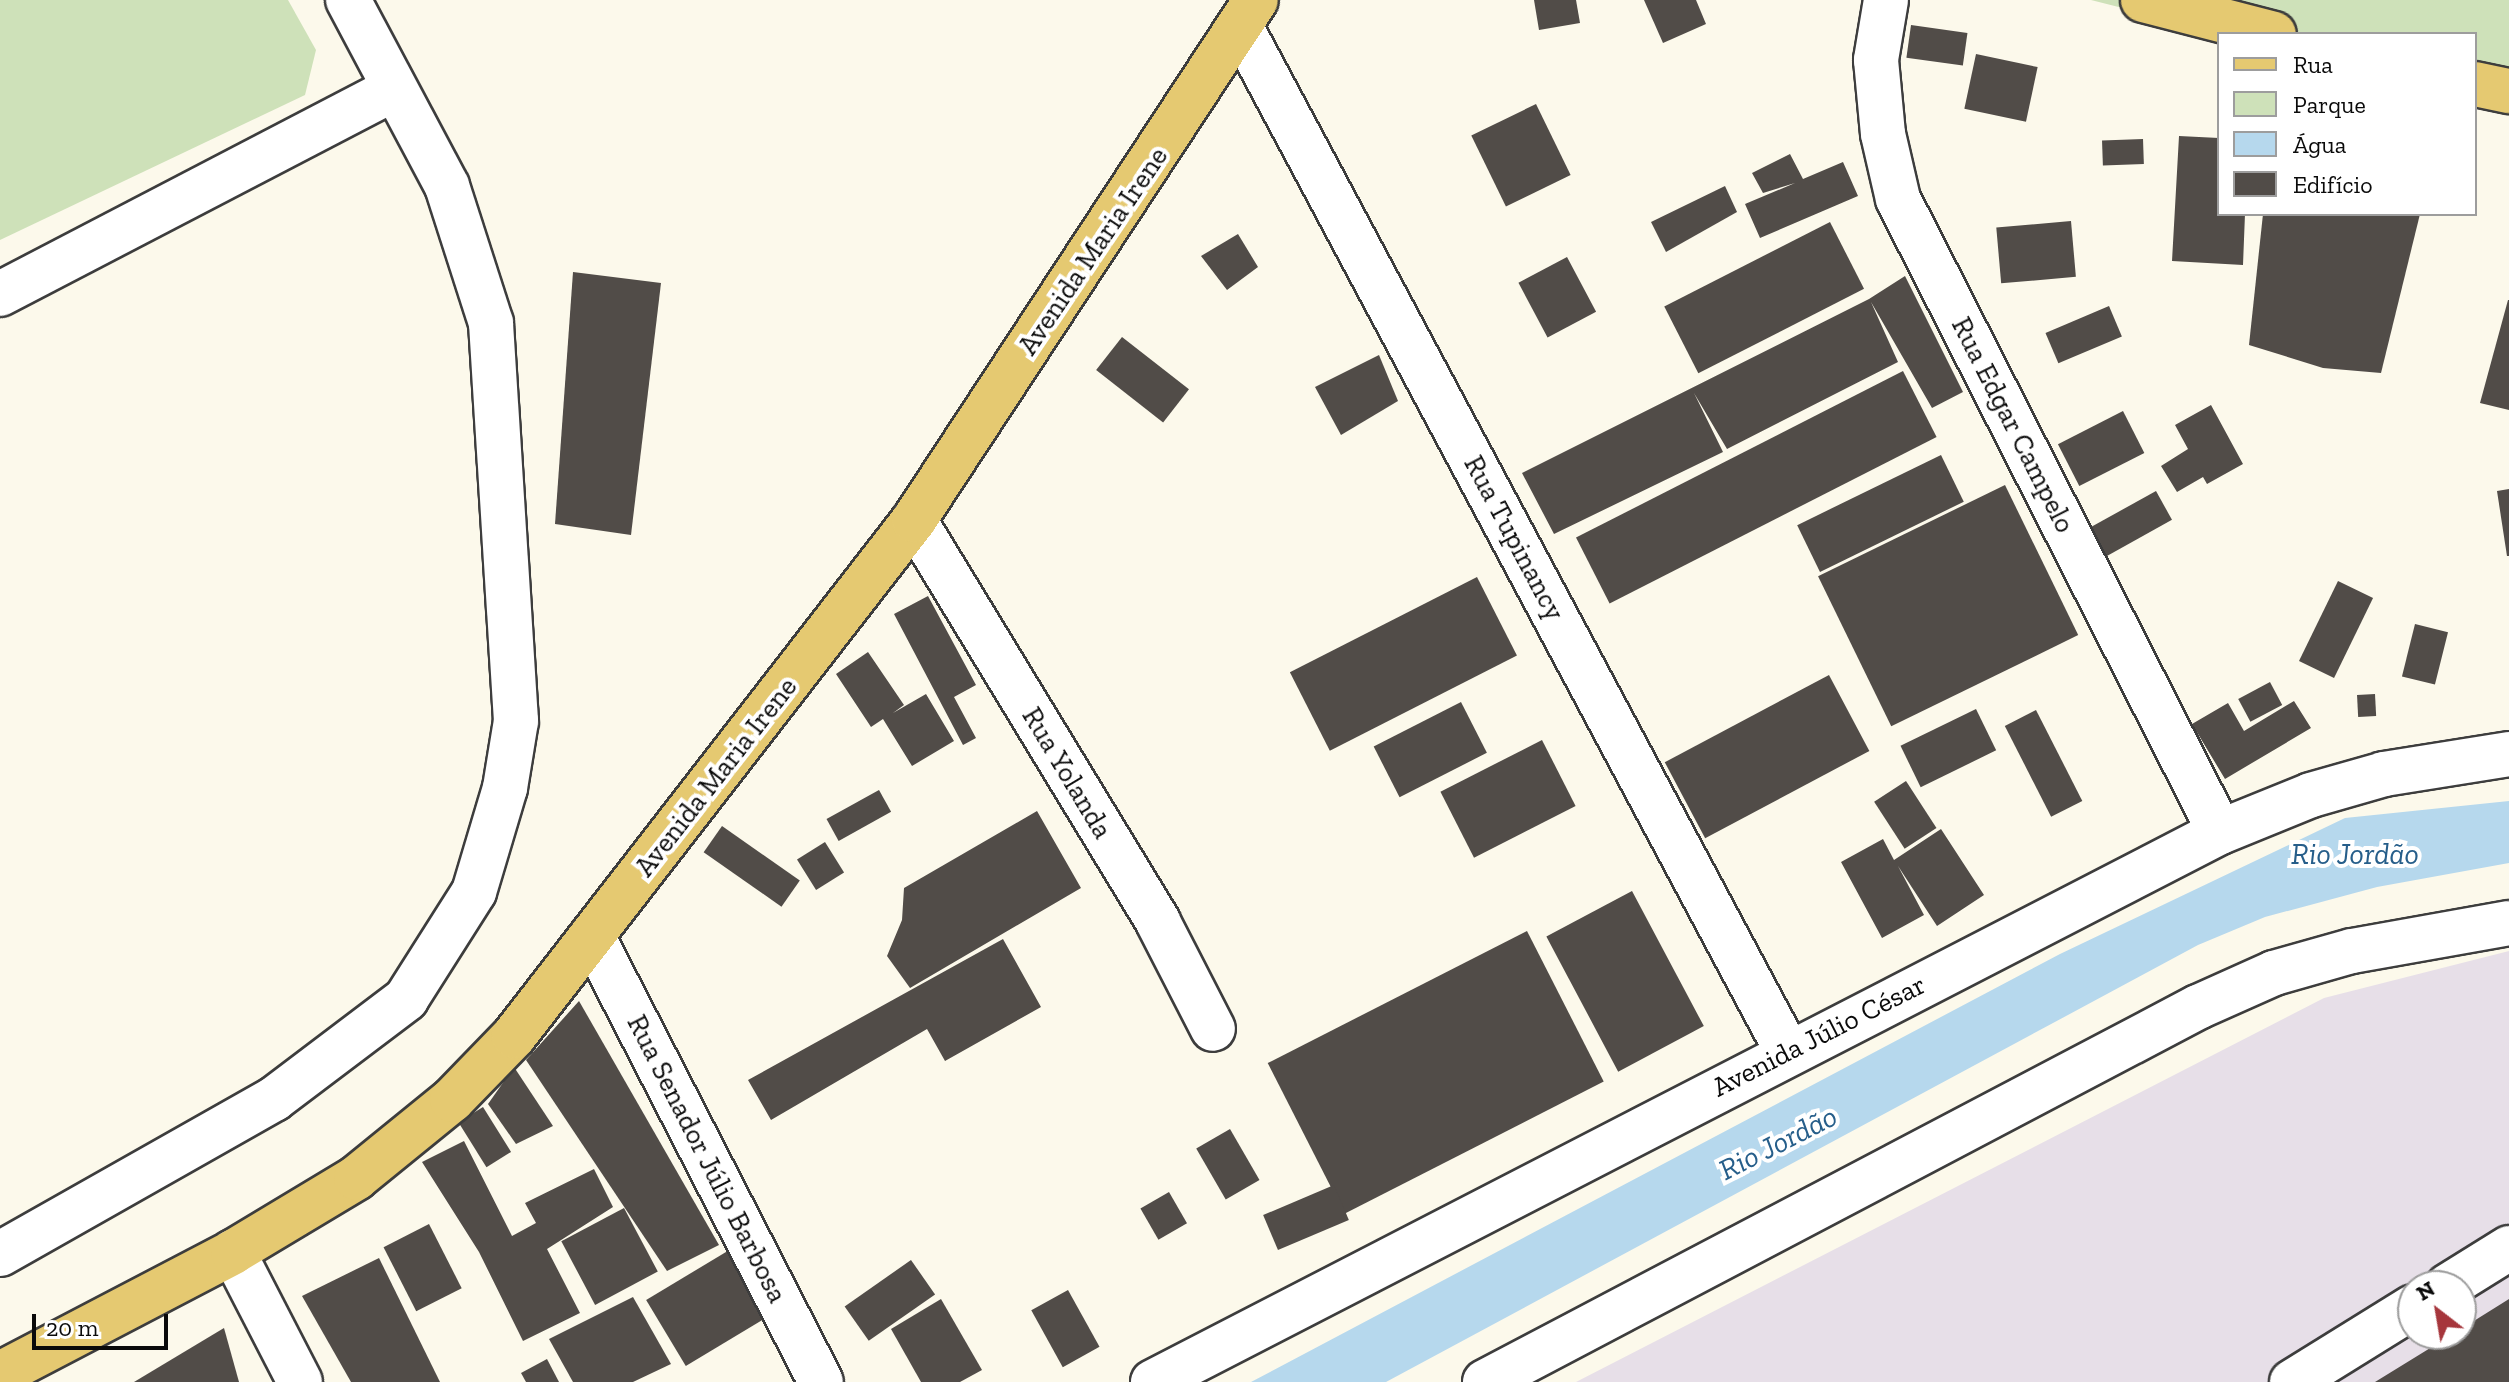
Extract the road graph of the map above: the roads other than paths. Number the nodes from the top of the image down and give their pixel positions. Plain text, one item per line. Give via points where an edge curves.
1 (348, 0) edge
2 (1886, 0) edge
3 (2143, 0) edge
4 (1248, 13) edge
5 (2266, 32) edge
6 (2477, 84) edge
7 (393, 89) junction
8 (2509, 91) edge
9 (0, 294) edge
10 (914, 520) junction
11 (2509, 754) edge
12 (2220, 832) junction
13 (2509, 923) edge
14 (592, 936) junction
15 (1213, 1029) dead end
16 (1787, 1051) junction
17 (2509, 1248) edge
18 (233, 1252) junction
19 (0, 1254) edge
20 (2474, 1270) edge
21 (2397, 1317) edge
22 (0, 1374) edge
23 (300, 1382) edge
24 (821, 1382) edge
25 (1153, 1382) edge
26 (1485, 1382) edge
27 (2292, 1382) edge

1 - 7 street
2 - 12 street, Rua Edgar Campelo via 1876,60 1883,134 1898,199
3 - 5 main road
4 - 10 main road, Avenida Maria Irene
4 - 16 street, Rua Tupinancy
6 - 8 main road
7 - 9 street
7 - 19 street via 447,186 491,323 516,721 505,788 474,892 406,999 274,1099
10 - 14 main road, Avenida Maria Irene
10 - 15 street, Rua Yolanda via 1158,922
11 - 12 street, Avenida Júlio César via 2384,774 2311,795
12 - 16 street, Avenida Júlio César
13 - 26 street via 2352,951 2274,973 2198,1007
14 - 18 main road, Avenida Maria Irene via 514,1036 452,1100 356,1178
14 - 24 street, Rua Senador Júlio Barbosa
16 - 25 street, Avenida Júlio César
17 - 20 street
18 - 22 main road, Avenida Maria Irene
18 - 23 street
21 - 27 street

